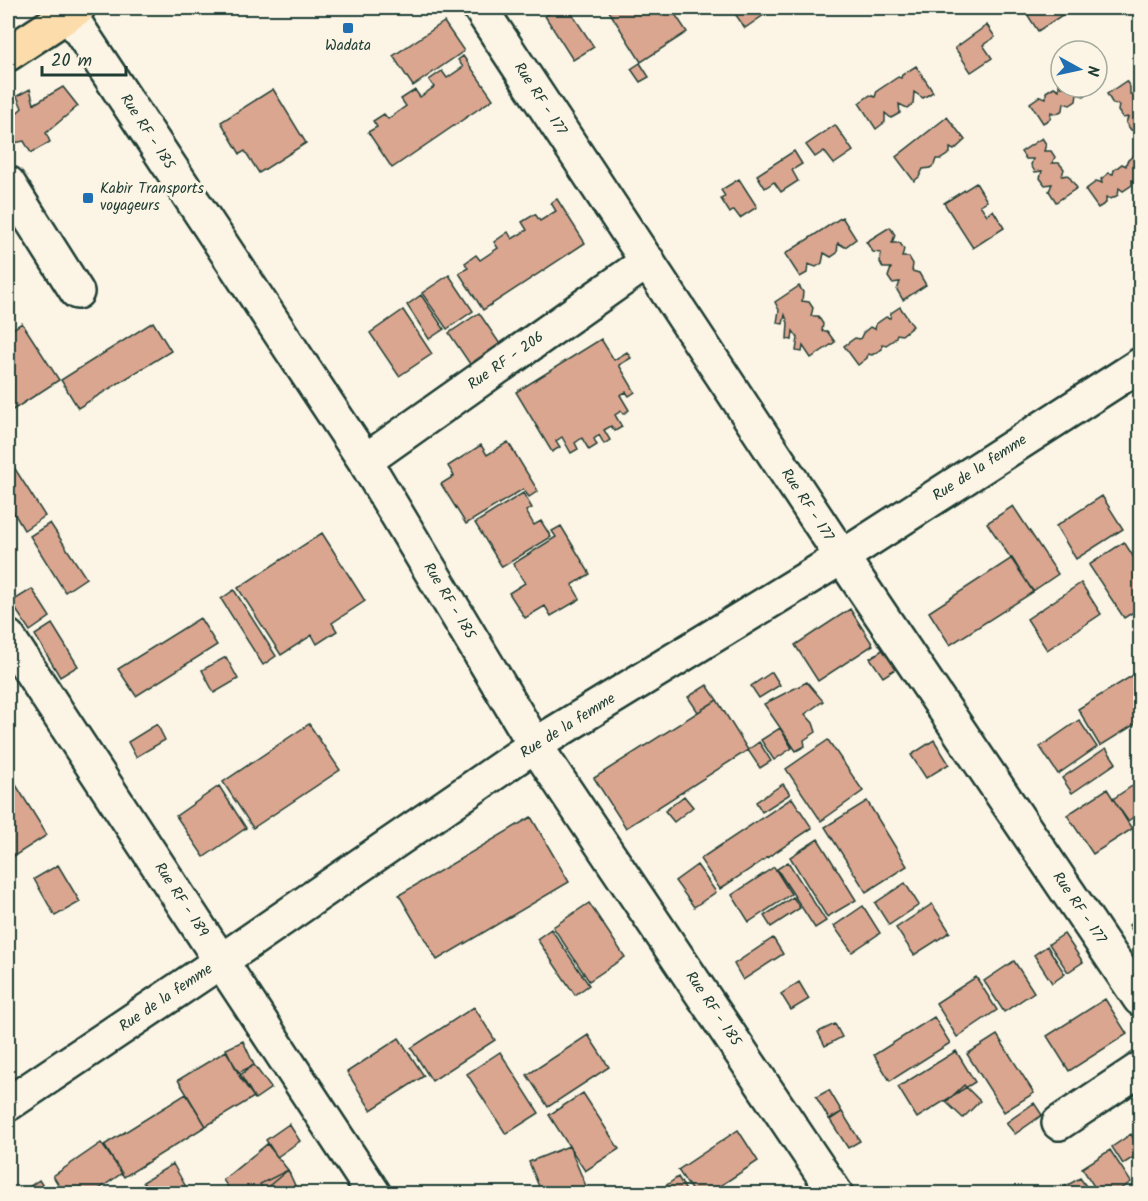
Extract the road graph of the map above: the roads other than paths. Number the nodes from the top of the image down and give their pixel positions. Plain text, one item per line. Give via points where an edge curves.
1 (480, 8) edge
2 (71, 9) edge
3 (8, 54) edge
4 (8, 183) edge
5 (648, 261) junction
6 (77, 292) dead end
7 (1140, 365) edge
8 (365, 461) junction
9 (842, 557) junction
10 (8, 637) edge
11 (536, 745) junction
12 (221, 961) junction
13 (1140, 999) edge
14 (1140, 1069) edge
15 (8, 1104) edge
16 (1059, 1123) dead end
17 (374, 1194) edge
18 (836, 1194) edge

1 - 5 street, Rue RF - 177
2 - 3 main road
2 - 8 street, Rue RF - 185
4 - 6 street
5 - 8 street, Rue RF - 206
5 - 9 street, Rue RF - 177
7 - 9 street, Rue de la femme
8 - 11 street, Rue RF - 185
9 - 11 street, Rue de la femme
9 - 13 street, Rue RF - 177
10 - 12 street, Rue RF - 189
11 - 12 street, Rue de la femme
11 - 18 street, Rue RF - 185
12 - 15 street, Rue de la femme
12 - 17 street, Rue RF - 189
14 - 16 street

